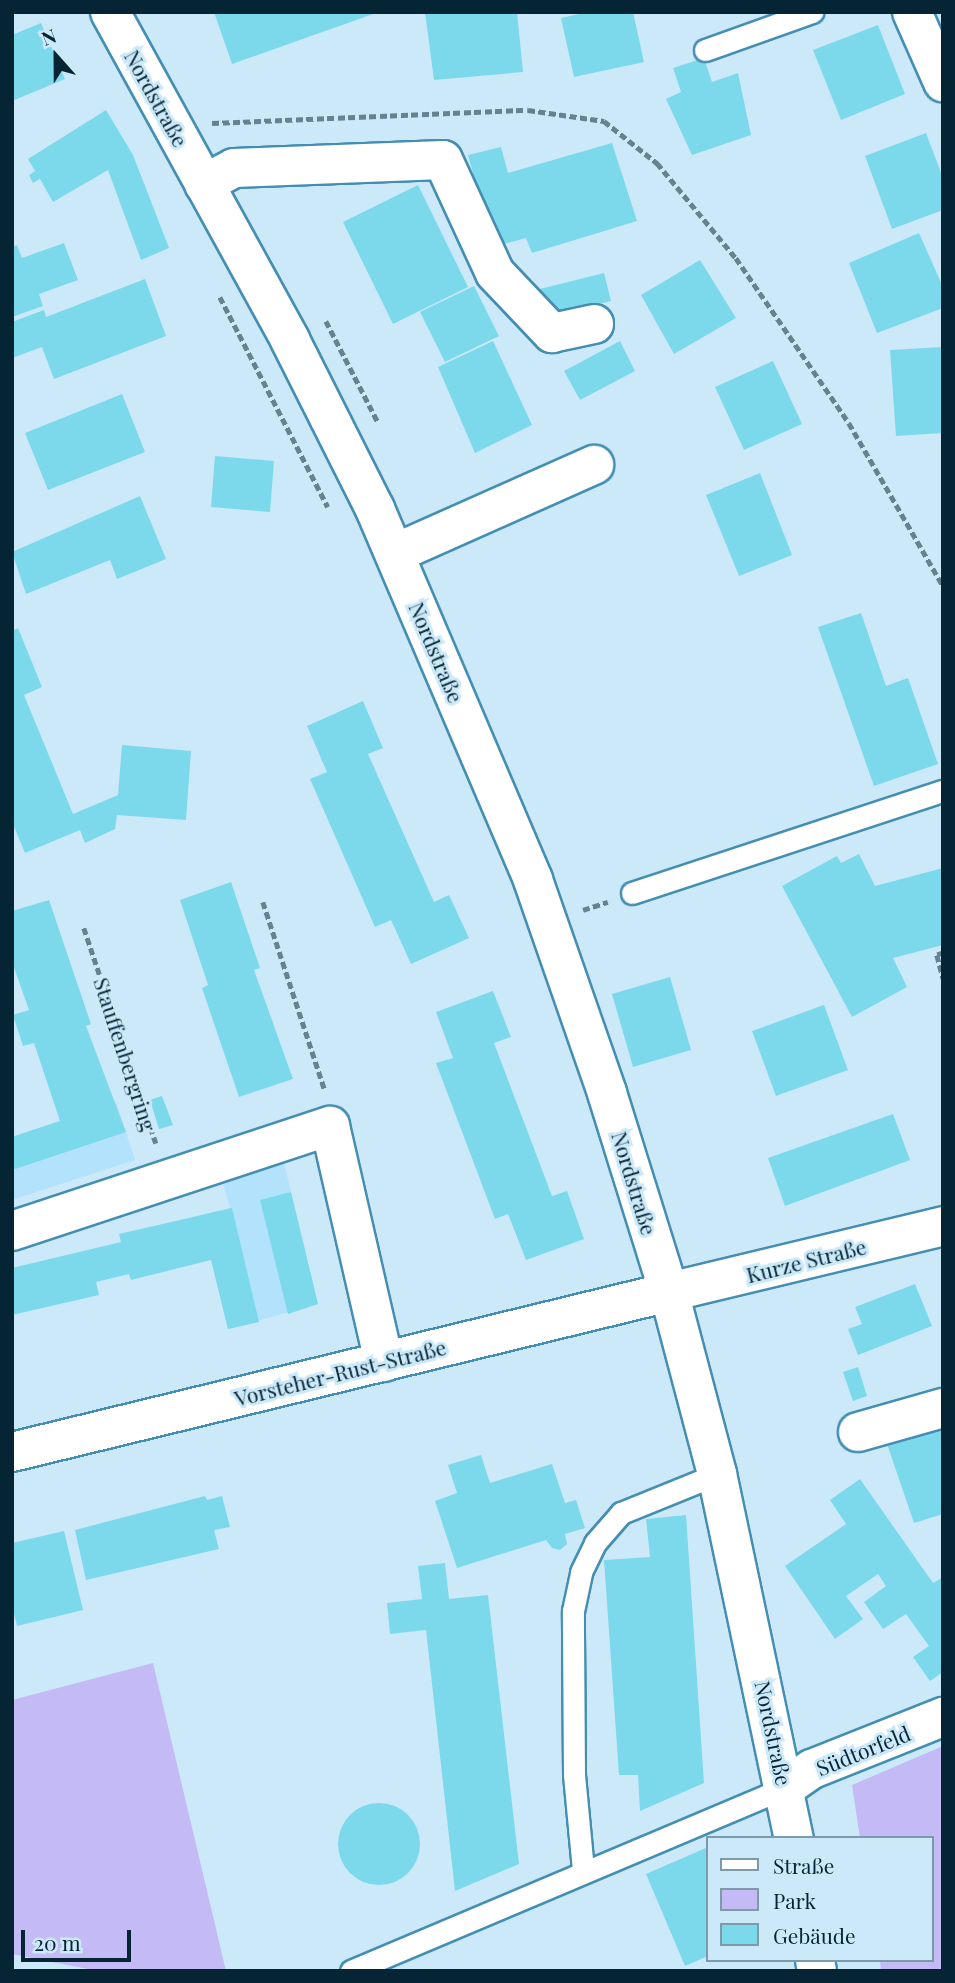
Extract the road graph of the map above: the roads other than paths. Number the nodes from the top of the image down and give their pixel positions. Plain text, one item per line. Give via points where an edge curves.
1 (110, 12) edge
2 (813, 12) edge
3 (912, 12) edge
4 (705, 50) dead end
5 (943, 82) edge
6 (204, 184) junction
7 (594, 324) dead end
8 (594, 465) dead end
9 (396, 553) junction
10 (943, 791) edge
11 (632, 894) dead end
12 (943, 1226) edge
13 (12, 1231) edge
14 (668, 1292) junction
15 (384, 1362) junction
16 (943, 1408) edge
17 (858, 1432) dead end
18 (12, 1452) edge
19 (717, 1474) junction
20 (943, 1717) edge
21 (786, 1787) junction
22 (794, 1836) edge
23 (583, 1870) junction
24 (351, 1971) edge

1 - 6 street, Nordstraße
2 - 4 lane
3 - 5 street
6 - 7 street via 234,168 443,160 495,274 552,333
6 - 9 street, Nordstraße via 290,340
8 - 9 street
9 - 14 street, Nordstraße via 533,880 607,1093
10 - 11 lane
12 - 14 street, Kurze Straße
13 - 15 street via 330,1126
14 - 15 street, Vorsteher-Rust-Straße
14 - 19 street, Nordstraße
15 - 18 street, Vorsteher-Rust-Straße
16 - 17 street
19 - 21 street, Nordstraße
19 - 23 lane via 621,1513 595,1543 581,1572 573,1625 574,1774
20 - 21 street, Südtorfeld via 812,1769
21 - 22 street, Nordstraße
21 - 23 lane
23 - 24 lane

